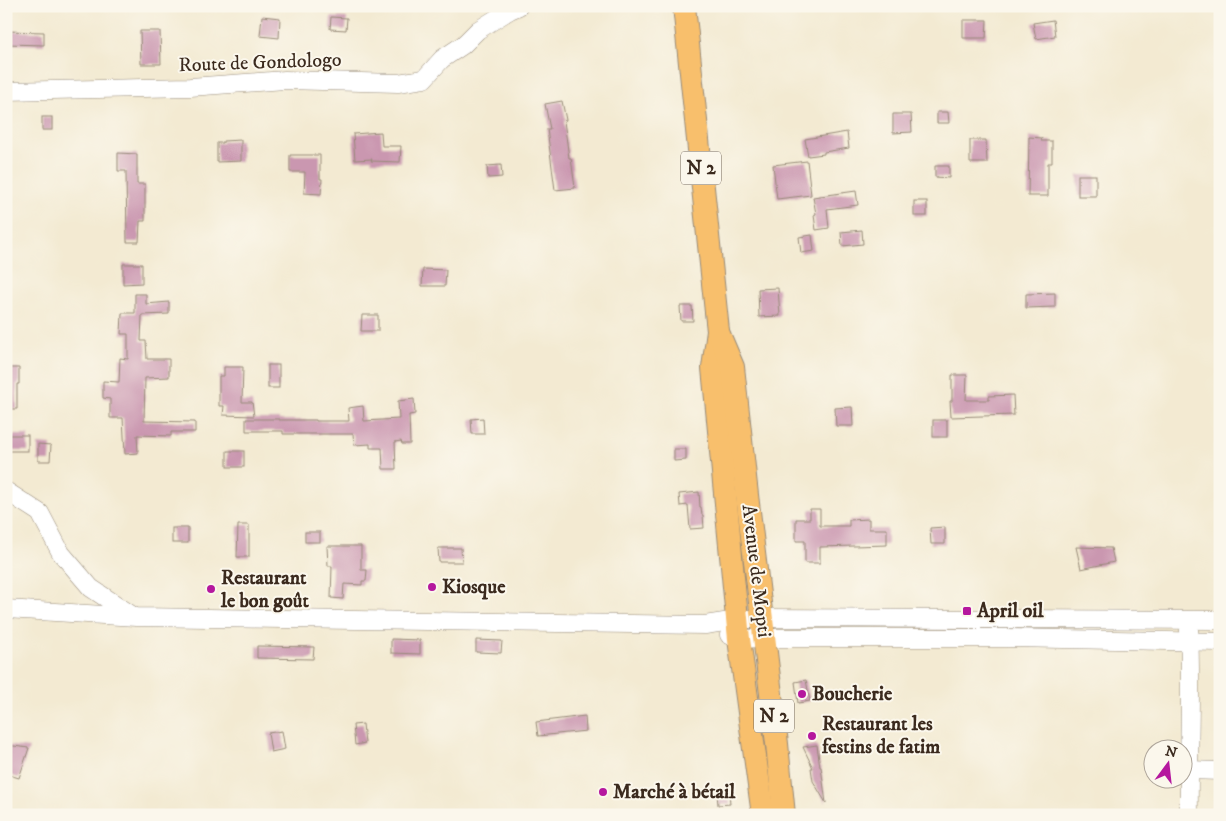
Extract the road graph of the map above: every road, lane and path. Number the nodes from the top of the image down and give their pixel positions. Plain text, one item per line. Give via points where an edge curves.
1 (519, 6) edge
2 (684, 6) edge
3 (6, 91) edge
4 (718, 331) junction
5 (6, 492) edge
6 (6, 609) edge
7 (136, 617) junction
8 (1189, 620) junction
9 (1220, 620) edge
10 (763, 628) junction
11 (738, 629) junction
12 (1190, 642) junction
13 (1220, 642) edge
14 (1189, 738) edge
15 (1194, 770) edge
16 (1220, 771) edge
17 (1188, 788) edge
18 (763, 815) edge
19 (784, 815) edge
20 (1189, 815) edge

1 - 3 street, Route de Gondologo via 478,30 424,79 398,83 285,80 190,87
2 - 4 main road, Avenue de Mopti / N 2
4 - 10 main road, Avenue de Mopti / N 2 via 733,367
4 - 11 main road, Avenue de Mopti / N 2 via 713,368
5 - 7 street via 40,513 61,553 91,588
6 - 7 street
7 - 11 street
8 - 9 street
8 - 10 street
8 - 12 street
10 - 11 street
10 - 12 street
10 - 19 main road, Avenue de Mopti / N 2
11 - 18 main road, Avenue de Mopti / N 2
12 - 13 street
12 - 14 street
15 - 16 street
17 - 20 street

